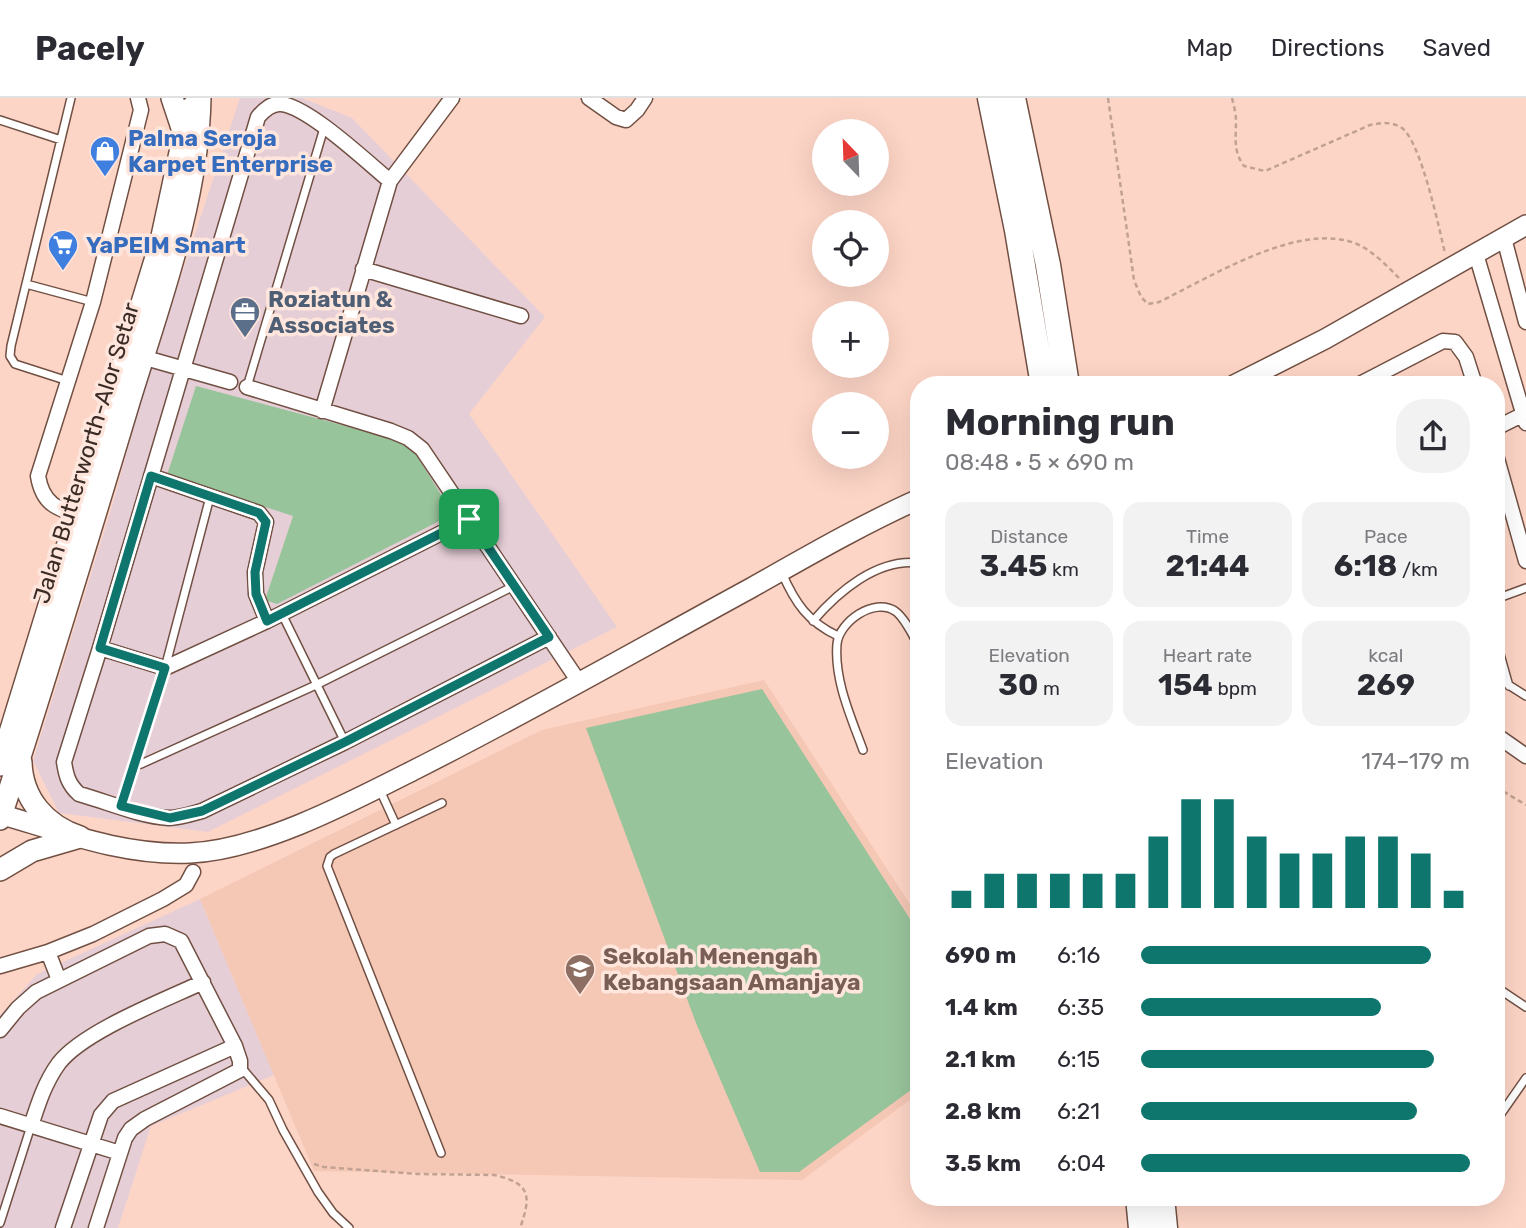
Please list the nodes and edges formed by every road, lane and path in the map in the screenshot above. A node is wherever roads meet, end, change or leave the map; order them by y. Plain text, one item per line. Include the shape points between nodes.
1 (71, 98) edge
2 (172, 98) edge
3 (198, 98) edge
4 (452, 98) edge
5 (589, 98) edge
6 (645, 98) edge
7 (990, 98) edge
8 (1013, 98) edge
9 (1108, 98) edge
10 (1232, 98) edge
11 (139, 104) edge
12 (0, 120) edge
13 (324, 128) junction
14 (184, 134) junction
15 (61, 140) junction
16 (390, 181) junction
17 (1526, 225) edge
18 (1504, 238) junction
19 (1476, 254) junction
20 (363, 270) junction
21 (1448, 270) junction
22 (26, 284) junction
23 (1412, 290) junction
24 (93, 302) junction
25 (521, 316) dead end
26 (1526, 322) edge
27 (135, 355) junction
28 (183, 369) junction
29 (1041, 376) edge
30 (1066, 376) edge
31 (1252, 376) edge
32 (1375, 376) edge
33 (1471, 376) edge
34 (69, 381) junction
35 (230, 382) dead end
36 (247, 387) joint
37 (322, 411) junction
38 (1525, 417) edge
39 (1505, 425) edge
40 (151, 476) junction
41 (1505, 487) edge
42 (210, 497) junction
43 (910, 504) edge
44 (86, 517) junction
45 (469, 519) junction
46 (1526, 561) edge
47 (910, 565) edge
48 (781, 571) junction
49 (514, 586) junction
50 (1526, 588) edge
51 (1505, 596) edge
52 (282, 613) junction
53 (267, 621) junction
54 (813, 621) junction
55 (910, 634) edge
56 (838, 636) junction
57 (549, 637) junction
58 (100, 648) junction
59 (165, 668) junction
60 (1505, 672) edge
61 (579, 682) junction
62 (1505, 683) edge
63 (317, 685) junction
64 (1509, 686) junction
65 (1526, 696) edge
66 (1505, 741) edge
67 (345, 742) junction
68 (863, 750) dead end
69 (21, 755) junction
70 (1526, 755) edge
71 (0, 765) edge
72 (136, 765) junction
73 (379, 788) junction
74 (1505, 792) edge
75 (442, 803) dead end
76 (1526, 805) edge
77 (121, 806) junction
78 (0, 816) edge
79 (396, 825) junction
80 (80, 837) junction
81 (0, 870) edge
82 (193, 872) dead end
83 (48, 952) junction
84 (0, 966) edge
85 (59, 980) junction
86 (203, 982) junction
87 (1505, 993) edge
88 (1526, 1007) edge
89 (0, 1030) edge
90 (235, 1046) junction
91 (240, 1068) junction
92 (1526, 1078) edge
93 (1505, 1108) edge
94 (0, 1116) edge
95 (31, 1126) junction
96 (90, 1143) junction
97 (120, 1153) junction
98 (441, 1153) dead end
99 (297, 1157) junction
100 (1139, 1206) edge
101 (1163, 1206) edge
102 (0, 1223) edge
103 (63, 1228) edge
104 (96, 1228) edge
105 (349, 1228) edge
106 (520, 1228) edge
107 (1141, 1228) edge
108 (1165, 1228) edge

1 - 15 lane
2 - 14 main road
3 - 14 main road, Jalan Butterworth-Alor Setar
3 - 27 main road, Jalan Butterworth-Alor Setar via 199,137 177,245
4 - 16 street
5 - 6 street via 626,120
7 - 29 highway
8 - 30 highway
9 - 23 path via 1134,280 1148,304 1261,252 1302,240 1357,244
10 - 21 path via 1238,158 1244,166 1265,171 1370,125 1386,122 1403,129 1429,186
11 - 24 street
12 - 15 lane
13 - 16 street
13 - 28 street via 280,103 266,107 258,117
13 - 36 lane
14 - 27 main road, Jalan Butterworth-Alor Setar
15 - 22 lane
16 - 20 street
17 - 18 main road
18 - 19 main road
18 - 26 street
19 - 21 main road
19 - 38 street
20 - 25 street
20 - 37 street
21 - 23 main road
22 - 24 lane
22 - 34 lane via 10,356 15,364
23 - 31 main road
24 - 34 street
27 - 28 street
27 - 44 main road, Jalan Butterworth-Alor Setar
28 - 35 street
28 - 40 street
32 - 33 street via 1443,341 1455,342 1466,357
34 - 44 street via 38,476 49,504
36 - 37 street
37 - 45 street via 408,438 422,449
38 - 39 street
40 - 42 street
40 - 58 street
41 - 46 street
42 - 53 street via 259,513 266,522 255,572 256,594
42 - 59 lane
43 - 48 main road
44 - 69 main road, Jalan Butterworth-Alor Setar
44 - 71 main road, Jalan Butterworth-Alor Setar
45 - 49 street
45 - 52 street
47 - 54 lane via 885,567 853,583
48 - 54 lane via 791,595
48 - 61 main road
49 - 57 street
49 - 63 lane
50 - 51 lane
52 - 53 street
52 - 63 lane
53 - 59 street
54 - 56 lane
55 - 56 lane via 895,611 881,607 851,619
56 - 68 lane via 838,673
57 - 61 street
57 - 67 street
58 - 59 street
58 - 77 street via 64,762 71,787 79,794
59 - 72 lane
60 - 64 lane
61 - 73 main road
62 - 64 lane
63 - 67 lane
63 - 72 lane
64 - 65 lane
66 - 70 street
67 - 77 street via 193,814 170,818
69 - 78 main road, Jalan Butterworth-Alor Setar
69 - 80 main road via 23,779 39,812
72 - 77 lane
73 - 79 lane
73 - 80 main road via 279,833 237,846 192,853 145,853
74 - 76 path
75 - 79 lane
78 - 80 main road
79 - 98 lane via 330,857 327,866
80 - 81 main road via 32,851
82 - 83 street via 186,885 163,899
83 - 84 street
83 - 85 street
85 - 86 street via 149,936 164,934 181,941
85 - 89 street via 36,992
86 - 90 street
86 - 95 street via 81,1042 60,1062 43,1091
87 - 88 lane
90 - 91 street
90 - 96 street via 113,1101 101,1115
91 - 97 street via 145,1119 131,1129
91 - 99 lane via 269,1100
92 - 93 lane
94 - 95 street
95 - 96 street
95 - 102 lane
96 - 97 street
96 - 103 street
97 - 104 street
99 - 105 lane via 333,1213
99 - 106 path via 324,1167 509,1178 527,1194
100 - 107 highway
101 - 108 highway

